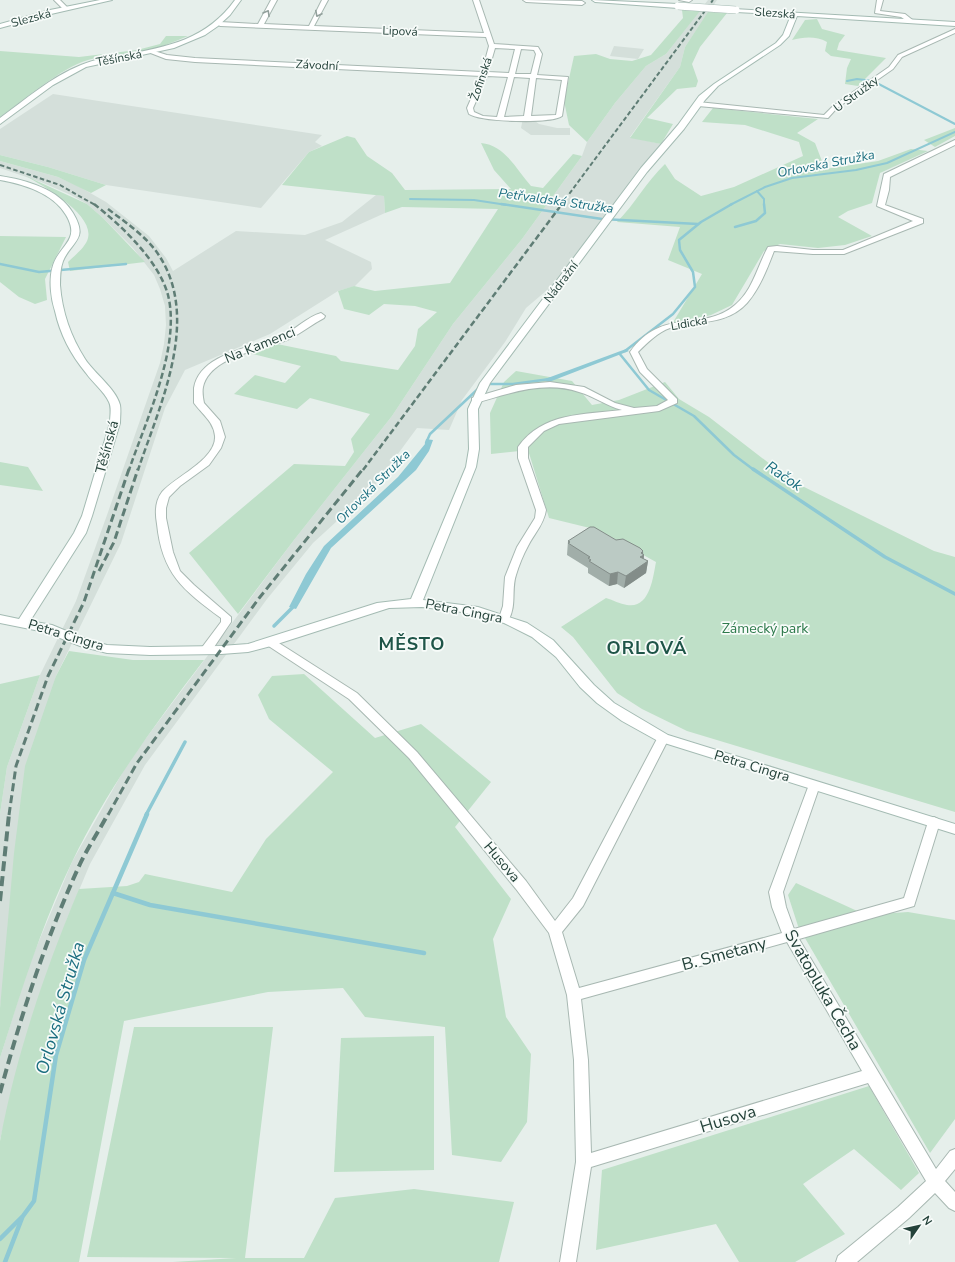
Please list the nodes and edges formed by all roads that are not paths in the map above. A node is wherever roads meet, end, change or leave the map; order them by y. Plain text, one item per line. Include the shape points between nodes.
1 (56, 0) edge
2 (109, 0) edge
3 (238, 0) edge
4 (274, 0) edge
5 (325, 0) edge
6 (476, 0) edge
7 (526, 0) edge
8 (595, 0) edge
9 (682, 0) edge
10 (689, 0) edge
11 (880, 0) edge
12 (582, 3) dead end
13 (66, 9) junction
14 (795, 14) junction
15 (912, 22) junction
16 (220, 24) junction
17 (955, 24) edge
18 (260, 25) junction
19 (0, 26) edge
20 (311, 27) junction
21 (955, 32) edge
22 (489, 35) junction
23 (492, 46) junction
24 (519, 47) junction
25 (151, 52) junction
26 (484, 73) junction
27 (511, 75) junction
28 (533, 76) junction
29 (698, 104) junction
30 (496, 118) junction
31 (527, 118) junction
32 (0, 122) edge
33 (955, 142) edge
34 (0, 178) edge
35 (321, 316) dead end
36 (475, 400) junction
37 (636, 411) junction
38 (416, 602) junction
39 (504, 618) junction
40 (0, 619) edge
41 (19, 622) junction
42 (0, 627) edge
43 (271, 642) junction
44 (206, 650) junction
45 (663, 738) junction
46 (814, 785) junction
47 (934, 822) junction
48 (955, 829) edge
49 (555, 931) junction
50 (790, 936) junction
51 (574, 995) junction
52 (872, 1075) junction
53 (955, 1156) edge
54 (584, 1162) junction
55 (935, 1182) junction
56 (955, 1203) edge
57 (568, 1262) edge
58 (844, 1262) edge

1 - 13 street
2 - 13 street, Slezská
3 - 16 street, Těšínská
18 -> 4 street
5 -> 20 street
6 - 22 street, Žofinská
7 - 12 street
8 - 14 street, Slezská, bridge
9 - 10 street
11 - 15 street via 877,12 903,15
13 - 19 street, Slezská
14 - 15 street, Slezská
14 - 29 street, Nádražní via 788,32 778,44 716,85
15 - 17 street, Slezská
16 - 18 street, Lipová
16 - 25 street, Těšínská via 200,36
18 - 20 street, Lipová
20 - 22 street, Lipová
21 - 29 street, U Stružky via 900,56 891,68 835,107 826,117
22 - 23 street, Žofinská
23 - 24 street
23 - 26 street, Žofinská
24 - 27 street
24 - 28 street via 536,48 539,54
25 - 26 street, Závodní via 166,57 195,60
25 - 32 street, Těšínská via 96,62 77,69
26 - 27 street, Závodní
26 - 30 street, Žofinská via 470,108 471,113 474,116
27 - 28 street, Závodní
27 - 30 street
28 - 31 street
28 - 31 street, Závodní via 566,78 558,116
29 - 36 street, Nádražní via 644,170 498,364
30 - 31 street
33 - 37 street, Lidická via 888,174 884,181 885,192 880,202 881,206 920,220 844,252 771,249 750,294 738,307 712,319 667,326 642,342 634,352 643,370 674,401
34 - 41 street, Těšínská via 32,185 60,203 76,226 77,234 55,272 59,310 75,350 114,403 116,412 115,423 80,533
35 - 44 street, Na Kamenci via 286,337 224,358 204,374 199,389 199,403 214,421 220,437 213,457 178,482 164,496 162,522 166,545 178,576 226,617 226,622
36 - 37 street via 530,385 564,386 581,389 612,405
36 - 38 street, Nádražní via 472,463
37 - 39 street, Lidická via 550,424 537,430 523,447 523,458 541,510 540,518 522,547 510,577 508,606
38 - 39 street, Petra Cingra via 464,608
38 - 43 street, Petra Cingra via 381,606
39 - 45 street, Petra Cingra via 540,636 560,654 594,694 634,723
40 - 41 street, Petra Cingra
41 - 42 street
41 - 44 street, Petra Cingra via 48,628 84,643 107,649 150,652
43 - 44 street, Petra Cingra via 248,648
43 - 49 street, Husova via 353,696 413,755 521,885
45 - 46 street, Petra Cingra
45 - 49 street via 578,902
46 - 47 street, Petra Cingra
46 - 50 street, Svatopluka Čecha via 776,892
47 - 48 street, Petra Cingra
47 - 50 street, B. Smetany via 909,902
49 - 51 street, Husova
50 - 51 street, B. Smetany
50 - 52 street, Svatopluka Čecha
51 - 54 street, Husova via 581,1060
52 - 54 street, Husova
52 - 55 street, Svatopluka Čecha
53 - 55 street
54 - 57 street, Husova
55 - 56 street, Svatopluka Čecha
55 - 58 street

